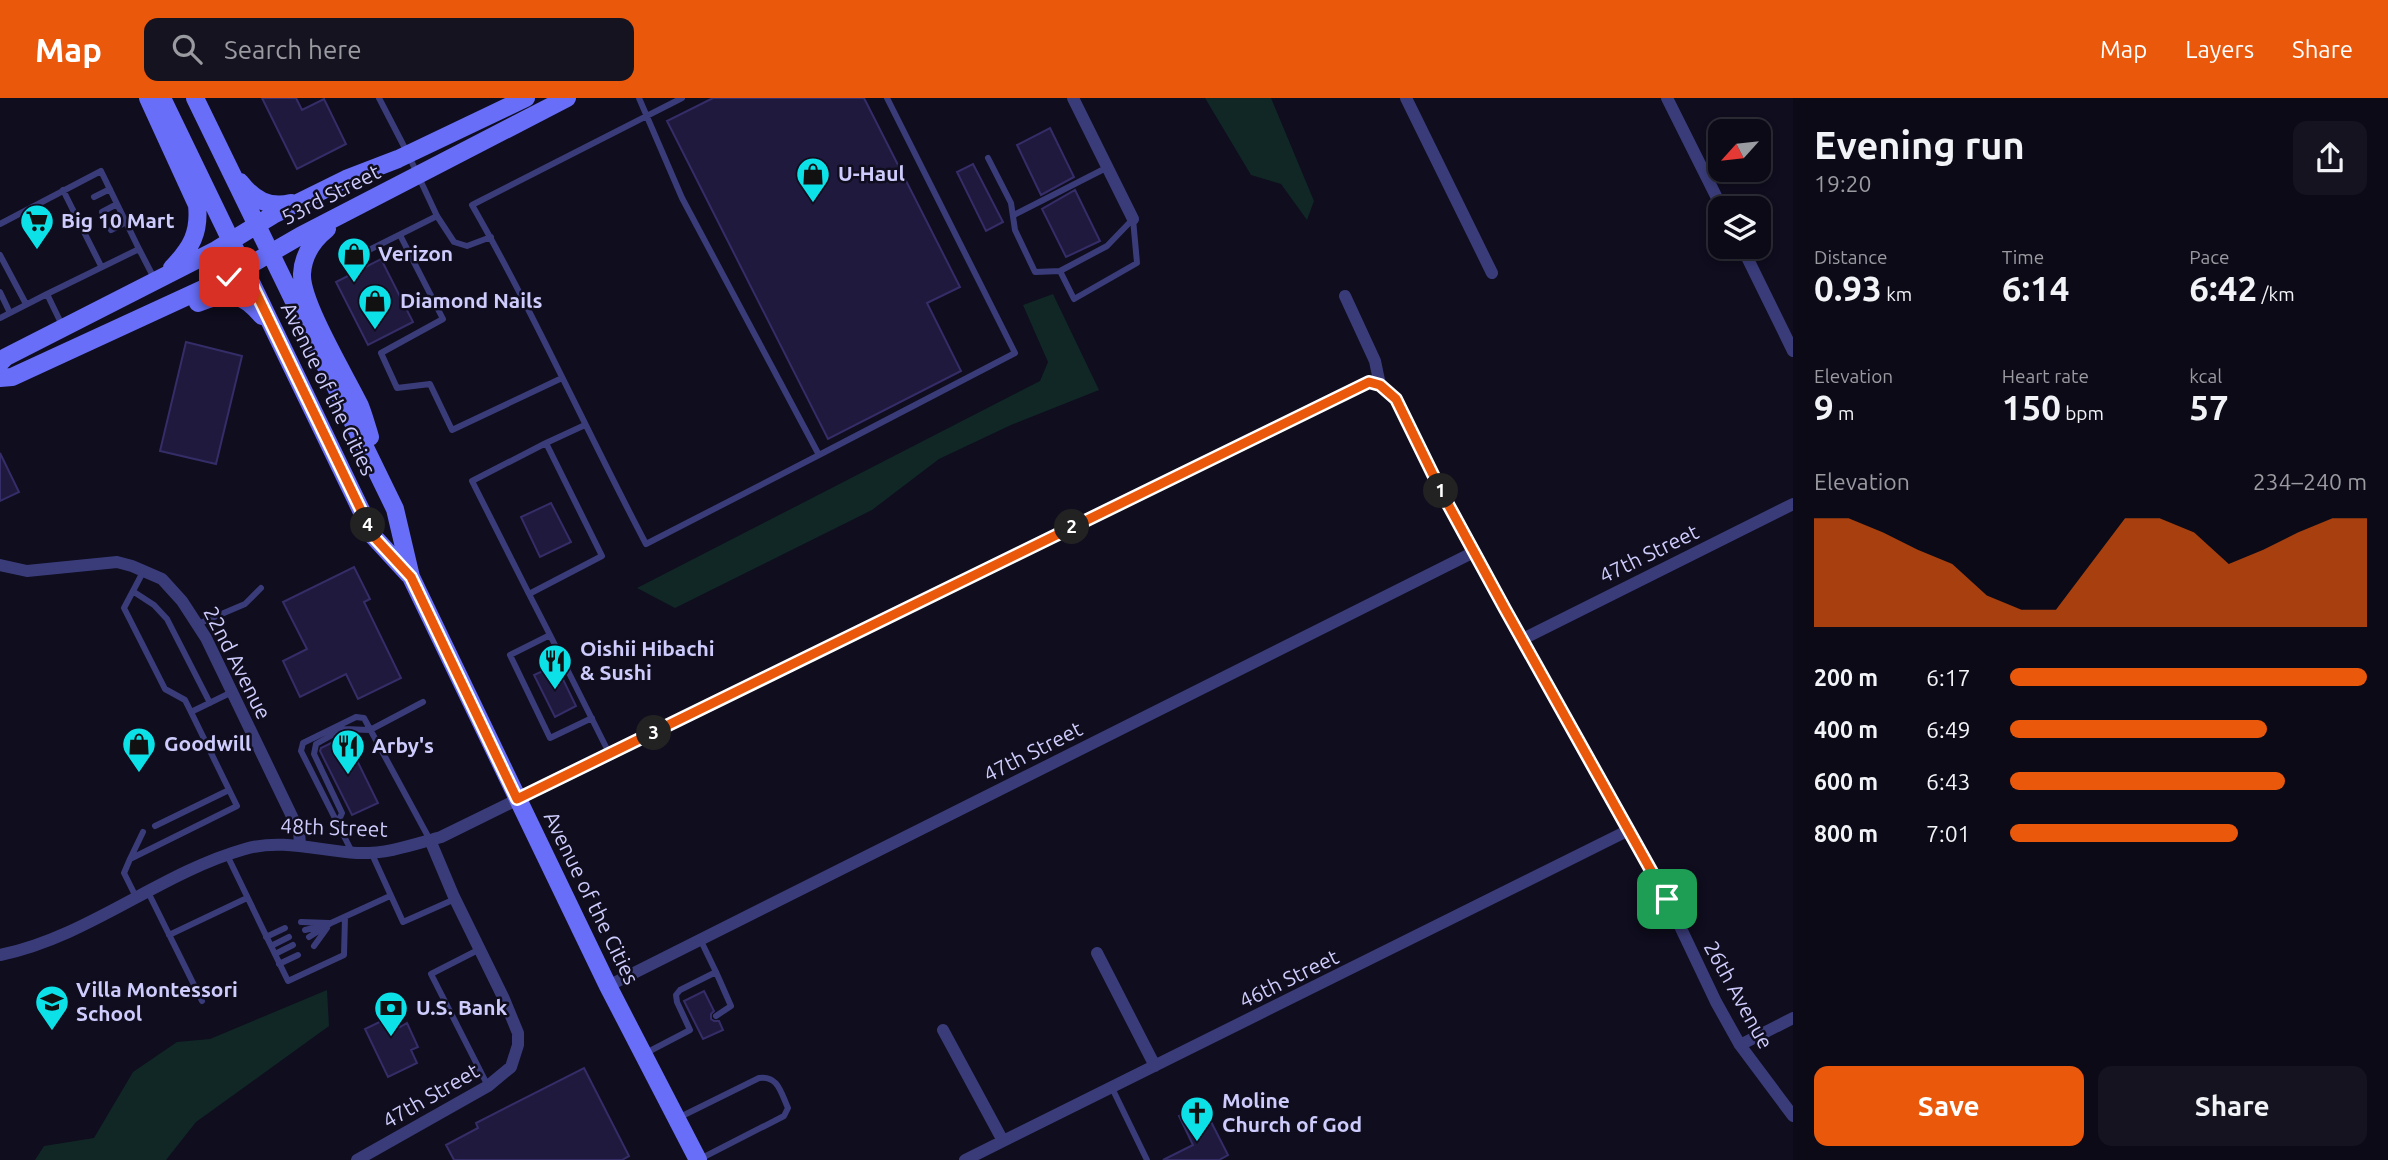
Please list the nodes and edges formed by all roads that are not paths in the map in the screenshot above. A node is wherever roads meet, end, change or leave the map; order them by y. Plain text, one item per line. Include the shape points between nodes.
1 (148, 98) edge
2 (162, 98) edge
3 (195, 98) edge
4 (379, 98) edge
5 (526, 98) edge
6 (567, 98) edge
7 (639, 98) edge
8 (682, 98) edge
9 (887, 98) edge
10 (1073, 98) edge
11 (1406, 98) edge
12 (1667, 98) edge
13 (646, 116) junction
14 (408, 154) junction
15 (988, 158) dead end
16 (228, 165) junction
17 (1108, 167) junction
18 (418, 177) junction
19 (110, 189) junction
20 (63, 190) junction
21 (317, 194) junction
22 (1716, 196) edge
23 (94, 197) dead end
24 (117, 204) junction
25 (351, 211) junction
26 (102, 212) dead end
27 (1014, 215) junction
28 (437, 216) junction
29 (1133, 219) junction
30 (87, 220) dead end
31 (126, 222) junction
32 (0, 224) edge
33 (80, 224) junction
34 (257, 225) junction
35 (111, 230) dead end
36 (400, 235) junction
37 (491, 237) junction
38 (231, 241) junction
39 (139, 249) junction
40 (271, 253) junction
41 (362, 254) dead end
42 (0, 255) edge
43 (1748, 259) edge
44 (101, 266) junction
45 (244, 268) junction
46 (1060, 271) junction
47 (1492, 273) dead end
48 (160, 277) junction
49 (0, 292) edge
50 (47, 294) junction
51 (1345, 296) dead end
52 (26, 304) junction
53 (10, 313) junction
54 (0, 318) edge
55 (63, 327) junction
56 (277, 336) junction
57 (1793, 351) edge
58 (57, 355) junction
59 (0, 363) edge
60 (0, 378) edge
61 (562, 378) junction
62 (1380, 385) junction
63 (585, 425) junction
64 (545, 443) junction
65 (819, 455) junction
66 (1793, 505) edge
67 (395, 509) junction
68 (1474, 552) junction
69 (0, 565) edge
70 (144, 570) junction
71 (411, 577) junction
72 (261, 588) dead end
73 (134, 592) junction
74 (529, 594) junction
75 (198, 624) junction
76 (550, 635) junction
77 (1523, 639) junction
78 (232, 692) junction
79 (424, 702) dead end
80 (210, 703) junction
81 (191, 712) junction
82 (592, 718) junction
83 (370, 730) junction
84 (610, 755) junction
85 (229, 790) junction
86 (517, 799) junction
87 (338, 822) junction
88 (155, 826) dead end
89 (1629, 830) junction
90 (143, 832) dead end
91 (430, 840) junction
92 (300, 845) junction
93 (352, 852) junction
94 (371, 852) junction
95 (226, 855) junction
96 (130, 859) junction
97 (142, 895) junction
98 (390, 896) junction
99 (247, 898) junction
100 (455, 899) junction
101 (345, 917) junction
102 (301, 922) dead end
103 (331, 923) junction
104 (285, 928) dead end
105 (307, 934) dead end
106 (169, 935) junction
107 (266, 937) junction
108 (289, 937) dead end
109 (701, 941) junction
110 (293, 945) dead end
111 (271, 946) junction
112 (314, 946) dead end
113 (480, 949) junction
114 (1097, 953) dead end
115 (275, 954) junction
116 (0, 955) edge
117 (298, 955) dead end
118 (279, 964) junction
119 (716, 972) junction
120 (608, 986) junction
121 (202, 1001) dead end
122 (716, 1016) dead end
123 (1793, 1017) edge
124 (943, 1030) dead end
125 (1740, 1045) junction
126 (643, 1054) junction
127 (1155, 1066) junction
128 (488, 1086) junction
129 (1112, 1088) junction
130 (1793, 1116) edge
131 (677, 1119) junction
132 (1003, 1141) junction
133 (357, 1160) edge
134 (698, 1160) edge
135 (965, 1160) edge
136 (1147, 1160) edge

1 - 48 main road via 194,195 197,212 192,243
2 - 38 main road, Avenue of the Cities
3 - 16 main road, Avenue of the Cities
4 - 14 lane
5 - 14 main road, 53rd Street
6 - 18 main road, 53rd Street
7 - 13 lane
8 - 13 lane
9 - 65 lane via 1015,353
10 - 17 street
11 - 47 street
12 - 22 street
13 - 37 lane via 472,205
13 - 65 lane via 682,198
14 - 18 lane
14 - 21 main road, 53rd Street
15 - 27 lane
16 - 21 main road via 249,194 271,205
16 - 34 main road, Avenue of the Cities
17 - 27 lane
17 - 29 street
18 - 25 main road, 53rd Street
18 - 28 lane
19 - 20 lane via 101,171
19 - 23 lane
19 - 24 lane
20 - 32 lane
20 - 33 lane
21 - 34 main road, 53rd Street
24 - 26 lane
24 - 31 lane
25 - 40 main road, 53rd Street
25 - 67 main road via 307,250 303,282 360,406
27 - 46 lane via 1015,229 1035,272
28 - 36 lane
28 - 37 lane via 454,242 467,246
29 - 46 lane via 1107,246
29 - 46 lane via 1137,263 1074,299
30 - 33 lane
31 - 35 lane
31 - 39 lane
33 - 44 lane via 92,240
34 - 38 main road, 53rd Street
34 - 40 main road, Avenue of the Cities
36 - 41 lane
36 - 61 lane via 443,319 381,353 397,388 430,384 452,430
37 - 61 lane
38 - 45 main road, Avenue of the Cities
38 - 48 main road, 53rd Street
39 - 44 lane
39 - 48 lane
40 - 45 main road, 53rd Street
40 - 67 main road, Avenue of the Cities
42 - 52 lane
43 - 57 street
44 - 50 lane
45 - 56 main road, Avenue of the Cities
45 - 58 main road, 53rd Street
48 - 55 main road, 53rd Street
49 - 53 lane
50 - 52 lane
50 - 55 lane
51 - 62 street, 26th Avenue via 1376,361
52 - 53 lane
53 - 54 lane
55 - 59 main road, 53rd Street
56 - 58 main road via 253,306 238,295 222,294 152,325
56 - 71 main road, Avenue of the Cities via 374,537
58 - 60 main road, 53rd Street via 12,377
61 - 63 lane
62 - 68 street, 26th Avenue via 1396,399
62 - 84 street, 48th Street via 1357,386
63 - 64 lane
63 - 65 lane via 646,544
64 - 74 lane via 601,556
64 - 74 lane via 472,481
66 - 77 street, 47th Street
67 - 71 main road, Avenue of the Cities
68 - 77 street, 26th Avenue
68 - 109 street, 47th Street
69 - 70 street, 22nd Avenue via 27,571 117,562
70 - 73 lane
70 - 75 street, 22nd Avenue via 162,579
71 - 86 main road, Avenue of the Cities
72 - 75 lane via 245,604
73 - 80 lane via 167,619
73 - 81 lane via 124,608 165,689 185,700
74 - 76 lane
75 - 78 street, 22nd Avenue
76 - 82 lane
76 - 82 lane via 510,655 550,738
77 - 89 street, 26th Avenue
78 - 80 lane
78 - 92 street, 22nd Avenue via 299,831
79 - 83 lane
80 - 81 lane
81 - 85 lane
82 - 84 lane
83 - 87 lane via 343,729 316,744 314,754 342,813
83 - 87 lane via 364,718 356,717 303,743 301,751
83 - 91 lane
84 - 86 street, 48th Street
85 - 88 lane
85 - 96 lane via 237,806
86 - 91 street, 48th Street
86 - 120 main road, Avenue of the Cities
87 - 93 lane
89 - 125 street, 26th Avenue
89 - 127 street, 46th Street
90 - 96 lane
91 - 94 street, 48th Street via 394,851
91 - 100 street
92 - 93 street, 48th Street
92 - 95 street, 48th Street via 264,845
93 - 94 street, 48th Street
94 - 98 lane
95 - 97 street, 48th Street
95 - 99 lane
96 - 97 lane via 124,873
97 - 106 lane
97 - 116 street, 48th Street via 45,942
98 - 100 lane via 403,922
98 - 101 lane
99 - 106 lane
99 - 107 lane
100 - 113 street
101 - 103 lane
101 - 118 lane via 344,955 288,981
102 - 103 lane
103 - 105 lane
103 - 112 lane
104 - 107 lane
106 - 121 lane
107 - 111 lane
108 - 111 lane
109 - 119 lane
109 - 120 street, 47th Street
110 - 115 lane
111 - 115 lane
113 - 128 street, 47th Street via 518,1033 511,1067
113 - 128 lane via 431,974
114 - 127 street
115 - 118 lane
117 - 118 lane
119 - 122 lane via 731,1002 729,1009
119 - 126 lane via 676,995 693,1028
120 - 126 main road, Avenue of the Cities
123 - 125 street
124 - 132 street
125 - 130 street, 26th Avenue
126 - 131 main road, Avenue of the Cities
127 - 129 street, 46th Street
128 - 133 street, 47th Street
129 - 132 street, 46th Street
129 - 136 lane
131 - 134 main road, Avenue of the Cities
131 - 134 lane via 758,1078 774,1080 788,1108 784,1116
132 - 135 street, 46th Street

